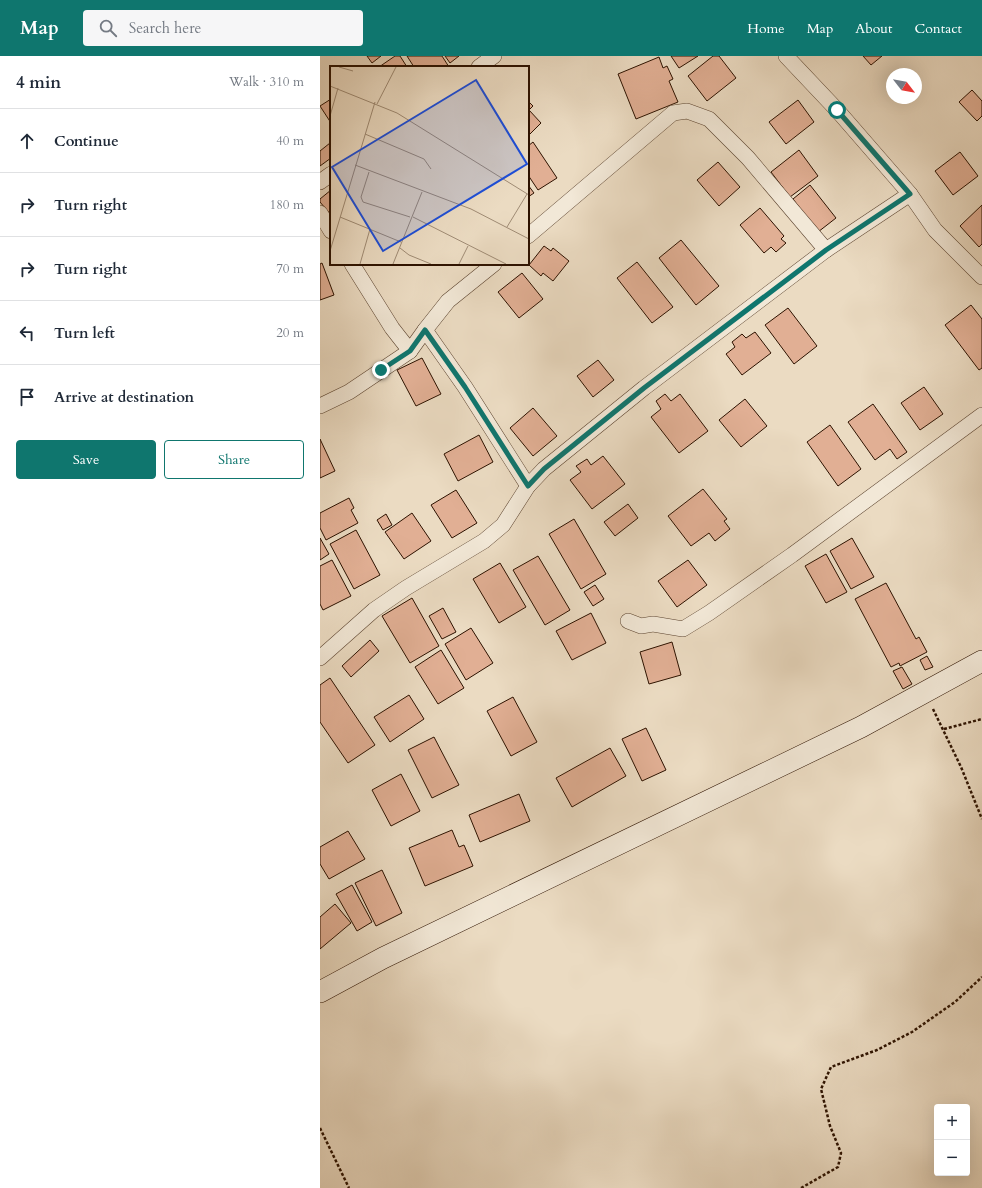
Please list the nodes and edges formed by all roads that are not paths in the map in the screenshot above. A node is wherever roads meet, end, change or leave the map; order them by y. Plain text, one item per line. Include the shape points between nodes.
1 (786, 56) edge
2 (330, 175) edge
3 (320, 182) edge
4 (910, 194) junction
5 (320, 213) edge
6 (330, 229) edge
7 (529, 235) edge
8 (826, 250) junction
9 (353, 265) edge
10 (493, 265) edge
11 (982, 277) edge
12 (425, 330) junction
13 (410, 351) junction
14 (320, 406) edge
15 (982, 415) edge
16 (528, 486) junction
17 (628, 621) dead end
18 (320, 658) edge
19 (982, 661) edge
20 (320, 992) edge

1 - 4 street
2 - 3 street
4 - 8 street
4 - 11 street via 935,230
5 - 6 street
7 - 8 street via 674,113 687,111 709,119 748,158
8 - 16 street via 644,388 544,469
9 - 13 street via 392,328
10 - 12 street via 448,301
12 - 13 street
12 - 16 street
13 - 14 street via 349,392
15 - 17 street via 792,555 683,629 653,624 640,626
16 - 18 street via 503,525 484,541 374,610
19 - 20 street via 861,727 383,958

